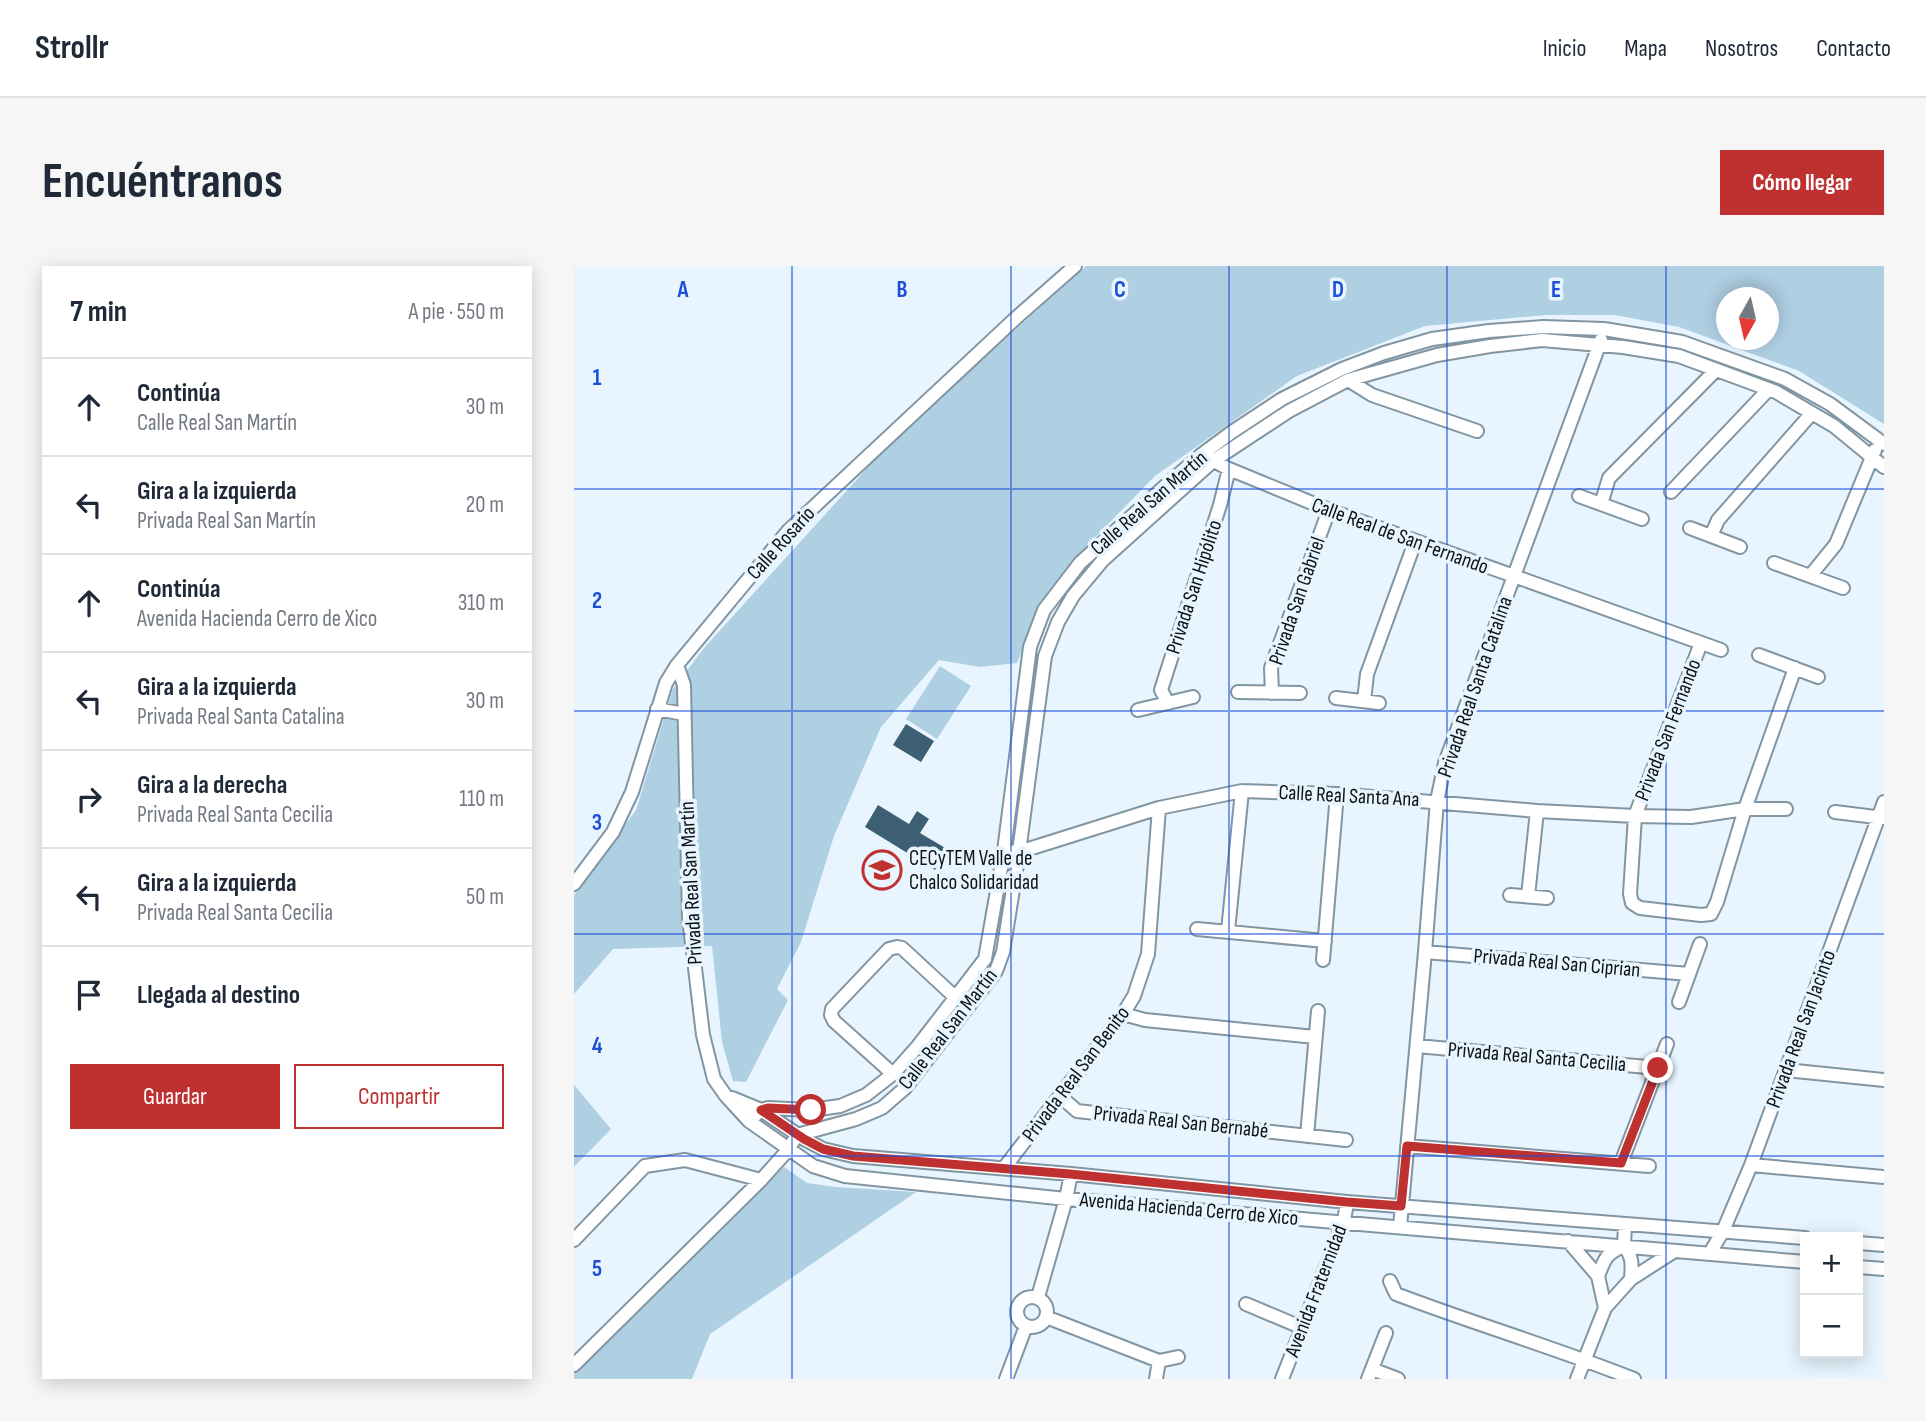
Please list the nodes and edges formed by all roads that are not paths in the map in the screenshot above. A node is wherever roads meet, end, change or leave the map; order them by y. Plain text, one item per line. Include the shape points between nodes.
1 (1075, 266) edge
2 (1604, 330) junction
3 (1599, 345) junction
4 (1716, 370) junction
5 (1348, 380) junction
6 (1769, 389) junction
7 (1812, 413) junction
8 (1477, 431) dead end
9 (1882, 442) edge
10 (1871, 456) junction
11 (1207, 458) junction
12 (1884, 467) edge
13 (1229, 469) junction
14 (1671, 492) dead end
15 (1579, 496) dead end
16 (1601, 504) junction
17 (1329, 510) junction
18 (1642, 519) dead end
19 (1690, 528) dead end
20 (1711, 536) junction
21 (1415, 542) junction
22 (1740, 547) dead end
23 (1774, 563) dead end
24 (1810, 576) junction
25 (1513, 577) junction
26 (1843, 588) dead end
27 (1701, 643) junction
28 (1721, 650) dead end
29 (1759, 655) dead end
30 (677, 665) junction
31 (1795, 668) junction
32 (1818, 677) dead end
33 (1238, 692) dead end
34 (1272, 692) junction
35 (1300, 693) dead end
36 (1193, 698) dead end
37 (1336, 698) dead end
38 (1364, 701) junction
39 (1168, 703) junction
40 (1379, 703) dead end
41 (657, 709) junction
42 (1138, 710) dead end
43 (684, 714) junction
44 (1242, 791) junction
45 (1337, 794) junction
46 (1437, 801) junction
47 (1884, 802) edge
48 (1159, 808) junction
49 (1745, 809) junction
50 (1786, 810) dead end
51 (1537, 811) junction
52 (1835, 812) dead end
53 (1636, 816) junction
54 (1881, 817) edge
55 (1004, 851) junction
56 (1019, 852) junction
57 (574, 884) edge
58 (1510, 894) dead end
59 (1528, 896) junction
60 (1547, 898) dead end
61 (1197, 929) dead end
62 (1228, 932) junction
63 (1325, 941) junction
64 (1700, 944) dead end
65 (1425, 952) junction
66 (1323, 960) dead end
67 (1689, 974) junction
68 (956, 998) junction
69 (1679, 1002) dead end
70 (1318, 1011) dead end
71 (1123, 1014) junction
72 (1315, 1037) junction
73 (1667, 1044) dead end
74 (1417, 1046) junction
75 (1658, 1068) junction
76 (1786, 1070) junction
77 (893, 1074) junction
78 (1884, 1080) edge
79 (726, 1096) junction
80 (1061, 1097) junction
81 (761, 1110) junction
82 (750, 1121) junction
83 (797, 1135) junction
84 (1307, 1136) junction
85 (1346, 1140) dead end
86 (1407, 1146) junction
87 (788, 1150) junction
88 (1621, 1163) junction
89 (1751, 1165) junction
90 (1649, 1166) dead end
91 (1004, 1168) junction
92 (1070, 1174) junction
93 (1884, 1177) edge
94 (761, 1180) junction
95 (1066, 1199) junction
96 (1347, 1202) junction
97 (1401, 1206) junction
98 (1344, 1222) junction
99 (1625, 1225) junction
100 (1400, 1227) junction
101 (1723, 1231) junction
102 (1800, 1238) edge
103 (574, 1240) edge
104 (1568, 1241) junction
105 (1863, 1243) edge
106 (1884, 1245) edge
107 (1624, 1246) junction
108 (1673, 1251) junction
109 (1710, 1253) junction
110 (1800, 1262) edge
111 (1863, 1267) edge
112 (1884, 1269) edge
113 (1598, 1276) junction
114 (1631, 1279) junction
115 (1390, 1281) dead end
116 (1038, 1297) junction
117 (1246, 1304) dead end
118 (1605, 1308) junction
119 (1046, 1317) junction
120 (1026, 1326) junction
121 (1303, 1328) junction
122 (1386, 1333) dead end
123 (1178, 1357) dead end
124 (1585, 1359) junction
125 (1159, 1361) junction
126 (574, 1365) edge
127 (1370, 1374) edge
128 (1006, 1379) edge
129 (1156, 1379) edge
130 (1282, 1379) edge
131 (1398, 1379) edge
132 (1577, 1379) edge
133 (1634, 1379) edge

1 - 30 street, Calle Rosario via 788,531
2 - 3 street, Privada Real Santa Catalina
2 - 9 street, Calle Real San Martín via 1682,342 1785,379 1830,404
2 - 11 street, Calle Real San Martín via 1543,327 1489,331 1432,339 1384,353 1282,400 1232,432
3 - 4 street, Calle Real San Martín via 1679,356
3 - 5 street, Calle Real San Martín via 1542,340 1490,346 1437,355
3 - 25 street, Privada Real Santa Catalina
4 - 6 street, Calle Real San Martín
4 - 16 street via 1609,478
5 - 8 street via 1372,395
5 - 11 street, Calle Real San Martín
6 - 7 street, Calle Real San Martín
6 - 14 street
7 - 10 street, Calle Real San Martín
7 - 20 street via 1718,520
9 - 10 street
10 - 12 street, Calle Real San Martín
10 - 24 street via 1836,544
11 - 13 street, Calle Real de San Fernando
11 - 55 street, Calle Real San Martín via 1080,563 1044,610 1030,648
11 - 56 street, Calle Real San Martín via 1103,560 1058,622 1045,656
13 - 17 street, Calle Real de San Fernando
13 - 39 street, Privada San Hipólito via 1161,690
15 - 16 street
16 - 18 street
17 - 21 street, Calle Real de San Fernando
17 - 34 street, Privada San Gabriel via 1271,668
19 - 20 street
20 - 22 street
21 - 25 street, Calle Real de San Fernando
21 - 38 street via 1367,674
23 - 24 street
24 - 26 street
25 - 27 street, Calle Real de San Fernando
25 - 46 street, Privada Real Santa Catalina via 1445,763
27 - 28 street, Calle Real de San Fernando
27 - 53 street, Privada San Fernando
29 - 31 street
30 - 41 street, Calle Rosario
30 - 43 street, Privada Real San Martín via 684,685
31 - 32 street
31 - 49 street
33 - 34 street
34 - 35 street
36 - 39 street
37 - 38 street
38 - 40 street
39 - 42 street
41 - 43 street
41 - 57 street, Calle Rosario via 632,792 612,832
43 - 79 street, Privada Real San Martín via 691,931 703,1035 714,1079
44 - 45 street, Calle Real Santa Ana
44 - 48 street, Calle Real Santa Ana
44 - 62 street
45 - 46 street, Calle Real Santa Ana
45 - 63 street
46 - 51 street, Calle Real Santa Ana
46 - 65 street, Privada Real Santa Catalina
47 - 54 street, Privada Real San Jacinto
48 - 56 street, Calle Real Santa Ana
48 - 71 street, Privada Real San Benito via 1148,954
49 - 50 street, Calle Real Santa Ana
49 - 53 street, Calle Real Santa Ana via 1690,817
49 - 53 street, Privada San Fernando via 1711,915 1640,908 1632,903
51 - 53 street, Calle Real Santa Ana
51 - 59 street
52 - 54 street
54 - 76 street, Privada Real San Jacinto
55 - 56 street, Calle Real Santa Ana
55 - 68 street, Calle Real San Martín via 985,959
56 - 83 street, Calle Real San Martín via 996,971 905,1088 882,1108
58 - 59 street
59 - 60 street
61 - 62 street
62 - 63 street
63 - 66 street
64 - 67 street
65 - 67 street, Privada Real San Ciprian
65 - 74 street, Privada Real Santa Catalina
67 - 69 street
68 - 77 street, Calle Real San Martín
68 - 77 street via 897,947 889,949 832,1009 834,1021
70 - 72 street
71 - 72 street
71 - 80 street, Privada Real San Benito
72 - 84 street
73 - 75 street, Privada Real Santa Cecilia
74 - 75 street, Privada Real Santa Cecilia
74 - 86 street, Privada Real Santa Catalina
75 - 88 street, Privada Real Santa Cecilia
76 - 78 street
76 - 89 street, Privada Real San Jacinto
77 - 81 street, Calle Real San Martín via 866,1095 840,1106
79 - 81 street
79 - 82 street, Privada Real San Martín
80 - 84 street, Privada Real San Bernabé via 1077,1111
80 - 91 street, Privada Real San Benito
81 - 82 street
81 - 83 street
82 - 87 street, Privada Real San Martín
83 - 87 street
83 - 91 street, Avenida Hacienda Cerro de Xico via 823,1149 853,1156
84 - 85 street, Privada Real San Bernabé
86 - 88 street
86 - 97 street, Privada Real Santa Catalina
87 - 94 street
87 - 95 street, Avenida Hacienda Cerro de Xico via 813,1166 845,1177
88 - 90 street
89 - 93 street
89 - 101 street, Privada Real San Jacinto
91 - 92 street, Avenida Hacienda Cerro de Xico
92 - 95 street
92 - 96 street, Avenida Hacienda Cerro de Xico
94 - 103 street via 685,1160 645,1166
94 - 126 street
95 - 98 street, Avenida Hacienda Cerro de Xico
95 - 116 street
96 - 97 street, Avenida Hacienda Cerro de Xico
96 - 98 street, Avenida Fraternidad
97 - 99 street, Avenida Hacienda Cerro de Xico
97 - 100 street, Privada Real Santa Catalina
98 - 100 street, Avenida Hacienda Cerro de Xico
98 - 121 street, Avenida Fraternidad
99 - 101 street, Avenida Hacienda Cerro de Xico
99 - 107 street
100 - 104 street, Avenida Hacienda Cerro de Xico
101 - 102 street, Avenida Hacienda Cerro de Xico
101 - 109 street, Privada Real San Jacinto
104 - 107 street, Avenida Hacienda Cerro de Xico
104 - 113 street
105 - 106 street
107 - 108 street, Avenida Hacienda Cerro de Xico
107 - 113 street via 1611,1251
107 - 114 street via 1631,1255
108 - 109 street, Avenida Hacienda Cerro de Xico
108 - 114 street
109 - 110 street, Avenida Hacienda Cerro de Xico
111 - 112 street
113 - 118 street
114 - 118 street
115 - 124 street via 1396,1294
116 - 119 street via 1046,1305
116 - 120 street via 1026,1297 1017,1306 1018,1318
117 - 121 street
118 - 124 street
119 - 120 street via 1038,1326
119 - 125 street
120 - 128 street
121 - 130 street, Avenida Fraternidad
122 - 127 street
123 - 125 street
124 - 132 street
124 - 133 street
125 - 129 street
127 - 131 street

